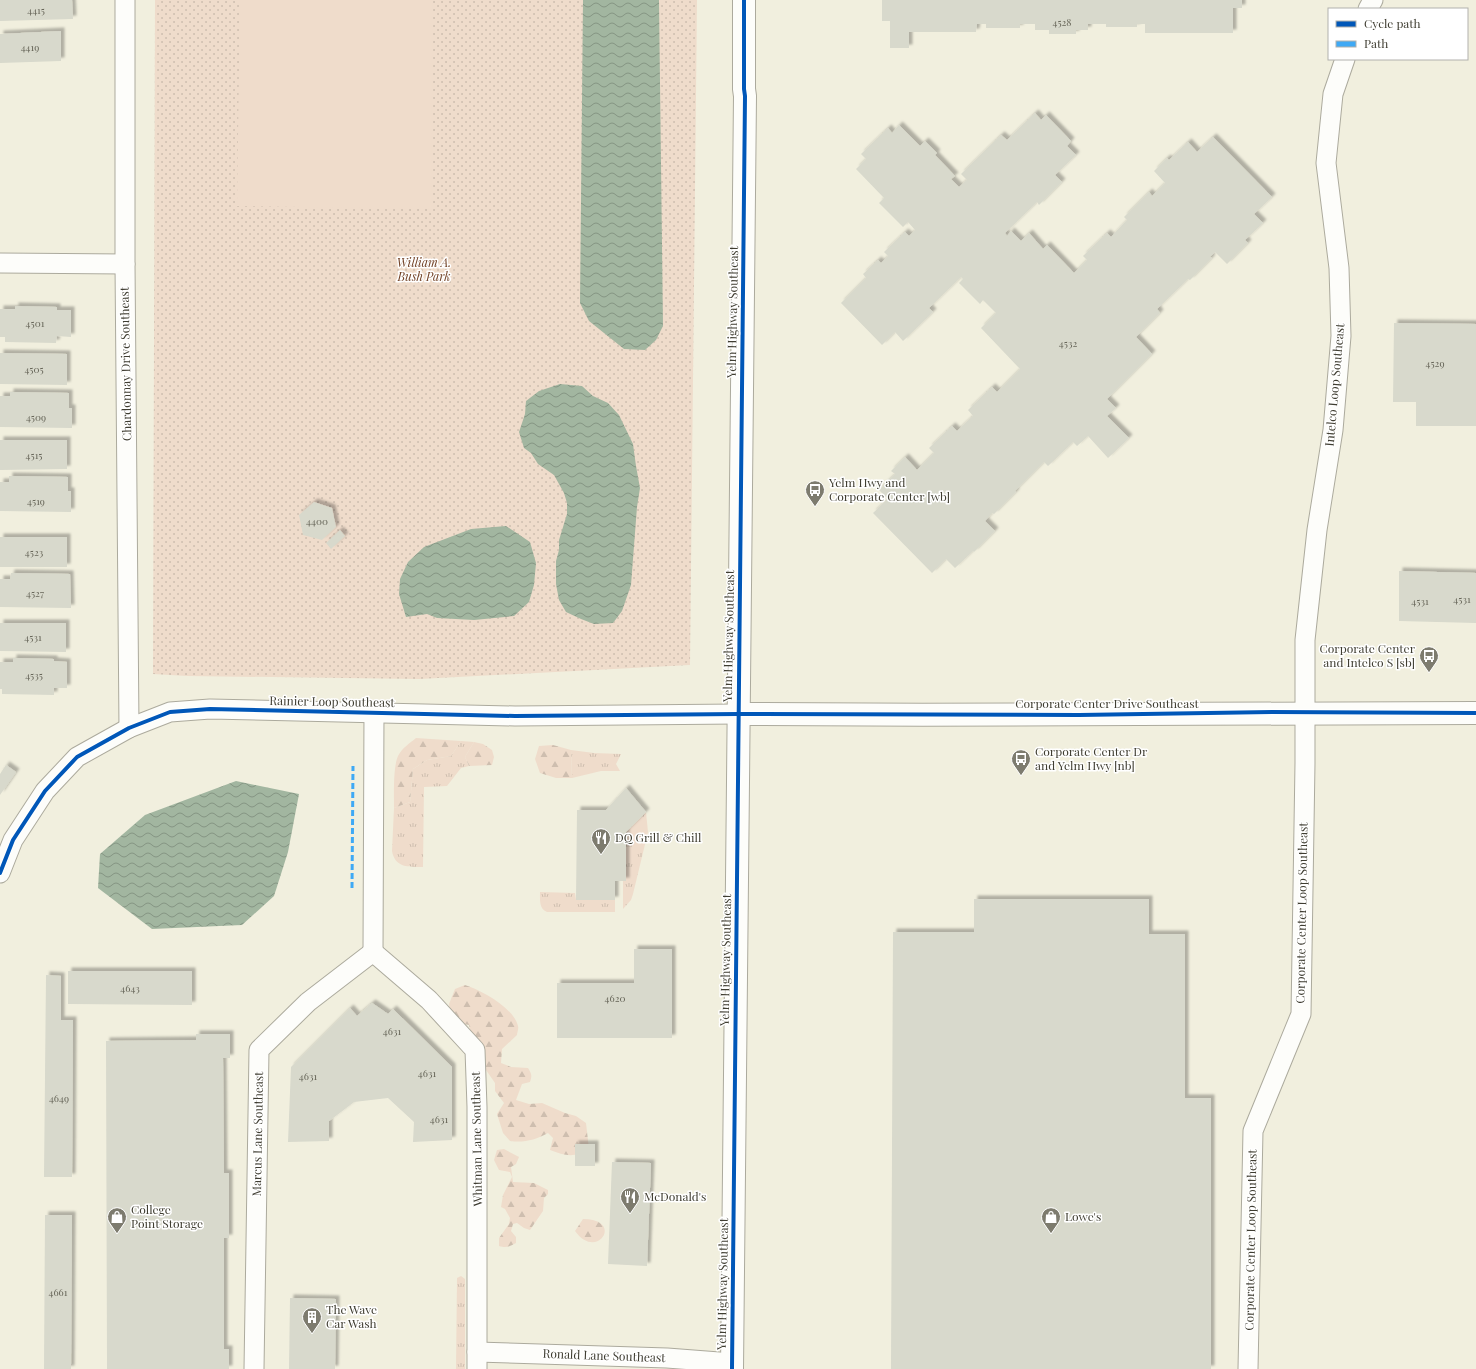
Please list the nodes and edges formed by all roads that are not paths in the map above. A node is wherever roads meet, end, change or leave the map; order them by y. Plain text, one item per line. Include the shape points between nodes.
1 (125, 0) edge
2 (744, 0) edge
3 (1345, 60) edge
4 (0, 263) edge
5 (125, 264) junction
6 (374, 712) junction
7 (1306, 712) junction
8 (1476, 713) edge
9 (738, 714) junction
10 (129, 728) junction
11 (0, 873) edge
12 (373, 952) junction
13 (477, 1360) edge
14 (732, 1366) edge
15 (254, 1369) edge
16 (1248, 1369) edge

1 - 5 street, Chardonnay Drive Southeast
2 - 9 main road, Yelm Highway Southeast
3 - 7 street, Intelco Loop Southeast via 1333,94 1326,163 1339,268 1341,336 1333,430 1317,530 1305,640
4 - 5 street
5 - 10 street, Chardonnay Drive Southeast
6 - 9 street, Rainier Loop Southeast via 515,716
6 - 10 street, Rainier Loop Southeast via 210,709 178,711
6 - 12 street
7 - 8 main road, Corporate Center Drive Southeast
7 - 9 main road, Corporate Center Drive Southeast via 1079,715
7 - 16 street, Corporate Center Loop Southeast via 1301,1014 1253,1131
9 - 14 main road, Yelm Highway Southeast
10 - 11 street, Rainier Loop Southeast via 77,757 45,791 13,840
12 - 13 street, Whitman Lane Southeast via 428,1000 475,1050
12 - 15 street, Marcus Lane Southeast via 308,1002 259,1050
13 - 14 street, Ronald Lane Southeast via 667,1358

